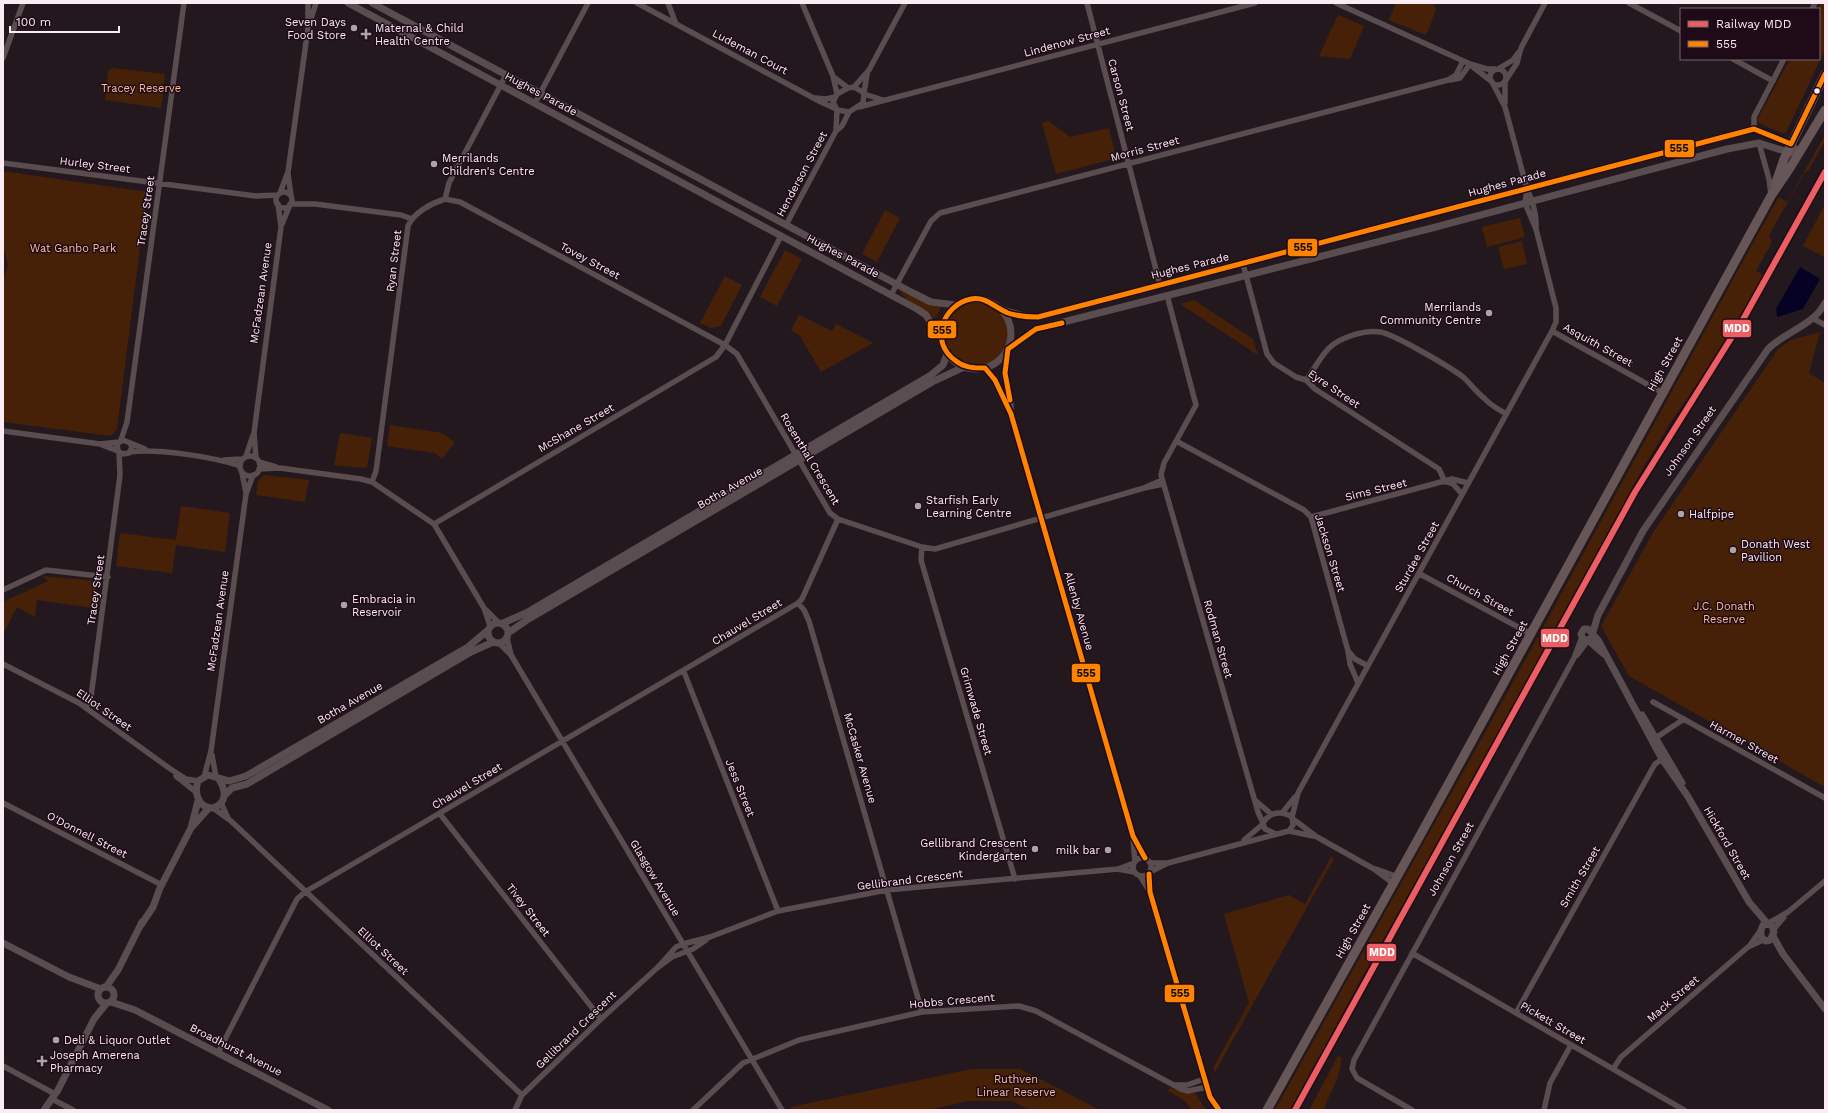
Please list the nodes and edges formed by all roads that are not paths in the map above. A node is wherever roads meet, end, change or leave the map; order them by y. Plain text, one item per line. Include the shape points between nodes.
1 (23, 3) edge
2 (184, 3) edge
3 (308, 3) edge
4 (316, 3) edge
5 (348, 3) edge
6 (372, 3) edge
7 (588, 3) edge
8 (637, 3) edge
9 (668, 3) edge
10 (802, 3) edge
11 (905, 3) edge
12 (1087, 3) edge
13 (1255, 3) edge
14 (1336, 3) edge
15 (1546, 3) edge
16 (1629, 3) edge
17 (676, 24) junction
18 (308, 28) junction
19 (1680, 30) edge
20 (1097, 44) junction
21 (1521, 48) junction
22 (3, 58) edge
23 (1735, 60) edge
24 (1784, 60) edge
25 (1463, 61) junction
26 (1470, 64) junction
27 (1497, 69) junction
28 (869, 70) junction
29 (1825, 74) edge
30 (506, 75) junction
31 (833, 76) junction
32 (1448, 80) junction
33 (1505, 81) junction
34 (1773, 81) junction
35 (1492, 82) junction
36 (501, 85) junction
37 (854, 87) junction
38 (848, 88) junction
39 (540, 93) junction
40 (864, 93) junction
41 (836, 95) junction
42 (815, 98) junction
43 (884, 100) junction
44 (535, 103) junction
45 (859, 107) junction
46 (1505, 107) junction
47 (836, 109) junction
48 (1825, 110) edge
49 (849, 112) junction
50 (1754, 129) junction
51 (836, 131) junction
52 (1723, 137) junction
53 (1759, 143) junction
54 (1791, 144) junction
55 (1727, 149) junction
56 (1787, 153) junction
57 (1799, 153) junction
58 (3, 163) edge
59 (1128, 164) junction
60 (288, 172) junction
61 (159, 183) junction
62 (1527, 189) junction
63 (279, 194) junction
64 (730, 195) junction
65 (256, 196) junction
66 (291, 196) junction
67 (1771, 196) junction
68 (445, 200) junction
69 (1533, 201) junction
70 (278, 203) junction
71 (1525, 203) junction
72 (315, 204) junction
73 (290, 205) junction
74 (724, 205) junction
75 (1429, 215) junction
76 (412, 219) junction
77 (786, 225) junction
78 (281, 227) junction
79 (1432, 228) junction
80 (1536, 229) junction
81 (781, 236) junction
82 (1243, 264) junction
83 (1246, 276) junction
84 (896, 284) junction
85 (1160, 285) junction
86 (891, 295) junction
87 (1167, 295) junction
88 (1825, 303) edge
89 (956, 305) junction
90 (1002, 310) junction
91 (1814, 318) junction
92 (1825, 325) edge
93 (1552, 331) junction
94 (941, 339) junction
95 (725, 345) junction
96 (1008, 350) junction
97 (948, 354) junction
98 (964, 367) junction
99 (985, 368) junction
100 (1306, 380) junction
101 (1006, 382) junction
102 (996, 384) junction
103 (1663, 393) junction
104 (880, 409) junction
105 (1011, 414) junction
106 (1506, 414) junction
107 (127, 422) junction
108 (3, 432) edge
109 (254, 433) junction
110 (120, 441) junction
111 (1176, 441) junction
112 (130, 442) junction
113 (100, 444) junction
114 (151, 451) junction
115 (118, 452) junction
116 (129, 453) junction
117 (797, 457) junction
118 (244, 458) junction
119 (220, 460) junction
120 (257, 460) junction
121 (240, 466) junction
122 (280, 468) junction
123 (259, 469) junction
124 (242, 473) junction
125 (120, 475) junction
126 (253, 475) junction
127 (372, 482) junction
128 (1163, 482) junction
129 (1446, 482) junction
130 (1468, 483) junction
131 (246, 494) junction
132 (1462, 494) junction
133 (1310, 517) junction
134 (1041, 518) junction
135 (838, 519) junction
136 (434, 524) junction
137 (922, 547) junction
138 (605, 570) junction
139 (1420, 574) junction
140 (108, 577) junction
141 (3, 590) edge
142 (798, 603) junction
143 (484, 608) junction
144 (1598, 615) junction
145 (500, 623) junction
146 (488, 628) junction
147 (1531, 634) junction
148 (508, 635) junction
149 (1589, 637) junction
150 (496, 642) junction
151 (1348, 651) junction
152 (511, 655) junction
153 (3, 664) edge
154 (1368, 666) junction
155 (684, 672) junction
156 (418, 680) junction
157 (1358, 683) junction
158 (1653, 702) dead end
159 (86, 707) junction
160 (1684, 719) junction
161 (1654, 739) junction
162 (562, 741) junction
163 (211, 751) junction
164 (290, 755) junction
165 (1665, 758) junction
166 (169, 768) junction
167 (217, 777) junction
168 (201, 779) junction
169 (196, 792) junction
170 (1298, 793) junction
171 (225, 795) junction
172 (1825, 798) edge
173 (1254, 800) junction
174 (198, 801) junction
175 (3, 803) edge
176 (221, 803) junction
177 (211, 808) junction
178 (1282, 813) junction
179 (440, 814) junction
180 (1271, 814) junction
181 (1293, 818) junction
182 (231, 821) junction
183 (1263, 824) junction
184 (191, 828) junction
185 (1289, 831) junction
186 (1276, 834) junction
187 (1133, 836) junction
188 (1317, 837) junction
189 (1240, 842) junction
190 (1145, 858) junction
191 (1134, 862) junction
192 (1151, 863) junction
193 (1168, 863) junction
194 (1118, 869) junction
195 (1374, 869) junction
196 (1134, 872) junction
197 (1150, 873) junction
198 (1140, 876) junction
199 (1015, 879) junction
200 (1396, 880) junction
201 (1825, 881) edge
202 (161, 886) junction
203 (887, 890) junction
204 (305, 892) junction
205 (1150, 892) junction
206 (1749, 902) junction
207 (778, 911) junction
208 (1761, 930) junction
209 (1769, 932) junction
210 (710, 937) junction
211 (3, 943) edge
212 (683, 944) junction
213 (1748, 947) junction
214 (687, 951) junction
215 (1412, 953) junction
216 (657, 968) junction
217 (106, 995) junction
218 (1825, 1009) edge
219 (922, 1012) junction
220 (1516, 1013) junction
221 (600, 1019) junction
222 (1572, 1045) junction
223 (218, 1053) junction
224 (751, 1059) junction
225 (3, 1066) edge
226 (1613, 1069) junction
227 (1204, 1079) junction
228 (1172, 1084) junction
229 (1206, 1087) junction
230 (522, 1095) junction
231 (53, 1097) junction
232 (1409, 1109) edge
233 (44, 1110) edge
234 (49, 1110) edge
235 (73, 1110) edge
236 (328, 1110) edge
237 (515, 1110) edge
238 (693, 1110) edge
239 (782, 1110) edge
240 (1219, 1110) edge
241 (1267, 1110) edge
242 (1544, 1110) edge
243 (1684, 1110) edge

1 - 22 street
2 - 61 street, Tracey Street
3 - 18 street
4 - 18 street
5 - 36 street, Hughes Parade
6 - 30 street, Hughes Parade
7 - 39 street
8 - 17 street, Ludeman Court
9 - 17 street
10 - 31 street
11 - 28 street
12 - 20 street, Carson Street
13 - 20 street, Lindenow Street
14 - 25 street
15 - 21 street
16 - 19 street
17 - 42 street, Ludeman Court
18 - 60 street
20 - 43 street, Lindenow Street
20 - 59 street, Carson Street
21 - 27 street via 1513,60
21 - 33 street via 1517,63
23 - 34 street
24 - 34 street
25 - 26 street
25 - 32 street via 1456,75
26 - 27 street
26 - 32 street, Morris Street via 1460,78
26 - 35 street
27 - 33 street via 1505,72
27 - 35 street via 1491,74
28 - 37 street
28 - 40 street
29 - 54 main road, High Street
30 - 36 street
30 - 39 street, Hughes Parade
31 - 38 street
31 - 41 street
32 - 59 street, Morris Street
33 - 35 street via 1499,85
33 - 46 street, Asquith Street
34 - 50 street via 1754,117
35 - 46 street, Asquith Street
36 - 44 street, Hughes Parade
36 - 68 street via 448,183
37 - 38 street
37 - 40 street
38 - 41 street
39 - 44 street
39 - 64 street, Hughes Parade
40 - 43 street
40 - 45 street via 864,100
41 - 42 street via 826,99
41 - 47 street
42 - 47 street, Ludeman Court
43 - 45 street, Lindenow Street
44 - 74 street, Hughes Parade
45 - 49 street
46 - 62 street, Asquith Street
47 - 49 street
47 - 51 street, Henderson Street
48 - 57 main road, High Street
49 - 51 street, Henderson Street
50 - 52 street, Hughes Parade
50 - 54 street
51 - 77 street, Henderson Street
52 - 55 street
52 - 62 street, Hughes Parade
53 - 55 street, Hughes Parade
53 - 56 street
53 - 67 street
54 - 56 main road, High Street
54 - 57 street
55 - 69 street, Hughes Parade
56 - 57 street
56 - 67 main road, High Street
57 - 67 main road, High Street
58 - 61 street, Hurley Street
59 - 84 street, Morris Street via 936,215
59 - 85 street, Carson Street
60 - 63 street
60 - 66 street
61 - 65 street, Hurley Street
61 - 107 street, Tracey Street
62 - 69 street, Asquith Street
62 - 71 street, Asquith Street
62 - 75 street, Hughes Parade
63 - 65 street, Hurley Street
63 - 66 street via 284,192
63 - 70 street
64 - 74 street
64 - 77 street, Hughes Parade
65 - 70 street, Hurley Street
66 - 72 street
66 - 73 street
67 - 103 main road, High Street
68 - 76 street, Ryan Street via 437,202
68 - 95 street, Tovey Street via 460,202
69 - 71 street, Hughes Parade
69 - 80 street, Asquith Street
70 - 73 street via 284,207
70 - 78 street, McFadzean Avenue
71 - 79 street, Hughes Parade
71 - 80 street, Asquith Street
72 - 73 street
72 - 76 street via 401,215
73 - 78 street, McFadzean Avenue
74 - 81 street, Hughes Parade
75 - 79 street
75 - 82 street, Hughes Parade
76 - 127 street, Ryan Street via 408,226 376,471
77 - 84 street, Hughes Parade
78 - 109 street, McFadzean Avenue
79 - 83 street, Hughes Parade
80 - 93 street, Asquith Street via 1556,308 1556,322
81 - 86 street, Hughes Parade
81 - 95 street
82 - 83 street, Eyre Street
82 - 85 street, Hughes Parade
83 - 87 street, Hughes Parade
83 - 100 street, Eyre Street via 1269,358 1296,377
84 - 86 street, Morris Street
84 - 89 street, Hughes Parade via 931,302
85 - 87 street
85 - 90 street, Hughes Parade via 1038,317
86 - 94 street, Hughes Parade via 926,315
87 - 96 street, Hughes Parade via 1036,329
87 - 111 street via 1196,405
88 - 91 street, Johnson Street
89 - 90 street via 980,299 989,301
89 - 94 street via 944,320
90 - 96 street via 1011,329
91 - 92 street
91 - 144 street, Johnson Street via 1786,334 1768,349 1643,531
93 - 103 street, Asquith Street
93 - 106 street, Sturdee Street
94 - 97 street
95 - 117 street, Rosenthal Crescent via 736,354
95 - 136 street, McShane Street via 716,357
96 - 99 street
96 - 101 street, Allenby Avenue
97 - 98 street
97 - 104 street, Botha Avenue via 943,364 931,375
98 - 99 street
98 - 104 street, Botha Avenue
99 - 102 street, Allenby Avenue
100 - 106 street via 1333,344 1368,332 1381,332 1395,337 1454,371 1484,399
100 - 129 street, Eyre Street via 1315,390 1439,469
101 - 102 street
101 - 105 street, Allenby Avenue
102 - 105 street, Allenby Avenue
103 - 147 main road, High Street
104 - 117 street, Botha Avenue
105 - 134 street, Allenby Avenue
106 - 130 street, Sturdee Street
107 - 110 street, Tracey Street
107 - 112 street, Tracey Street
108 - 113 street
109 - 118 street, McFadzean Avenue
109 - 120 street, McFadzean Avenue
110 - 112 street
110 - 113 street
110 - 115 street via 117,446
111 - 128 street via 1162,467
111 - 133 street, Jackson Street via 1304,510
112 - 114 street
112 - 116 street via 132,447
113 - 115 street
114 - 116 street
114 - 119 street
115 - 116 street
115 - 125 street, Tracey Street
116 - 125 street, Tracey Street
117 - 135 street, Rosenthal Crescent via 830,513
117 - 138 street, Botha Avenue
118 - 119 street
118 - 120 street
118 - 121 street
119 - 121 street
120 - 122 street
120 - 123 street
121 - 124 street
122 - 123 street
122 - 127 street
123 - 126 street
124 - 126 street via 247,476
124 - 131 street, McFadzean Avenue
125 - 140 street, Tracey Street
126 - 131 street, McFadzean Avenue
127 - 136 street
128 - 134 street, Rosenthal Crescent
128 - 173 street, Rodman Street
129 - 130 street, Sims Street via 1457,479
129 - 132 street via 1453,484
129 - 133 street, Sims Street
130 - 132 street, Sturdee Street
131 - 163 street, McFadzean Avenue
132 - 139 street, Sturdee Street
133 - 151 street, Jackson Street
134 - 137 street, Rosenthal Crescent via 935,549
134 - 187 street, Allenby Avenue
135 - 137 street, Rosenthal Crescent
135 - 142 street
136 - 143 street
137 - 199 street, Grimwade Street via 921,560
138 - 145 street, Botha Avenue via 526,613
138 - 148 street, Botha Avenue
139 - 147 street, Church Street
139 - 154 street, Sturdee Street
140 - 141 street via 46,570
140 - 159 street, Tracey Street via 91,697
142 - 155 street, Chauvel Street
142 - 203 street, McCasker Avenue via 809,621
143 - 145 street
143 - 146 street
144 - 149 street, Johnson Street
144 - 149 street, Johnson Street via 1581,632
145 - 146 street
145 - 148 street via 507,627
146 - 150 street via 488,637
146 - 156 street, Botha Avenue via 468,647
147 - 200 main road, High Street
148 - 150 street
148 - 152 street, Glasgow Avenue
149 - 161 street, Hickford Street via 1598,640
149 - 215 street, Johnson Street via 1574,658
150 - 152 street, Glasgow Avenue
150 - 156 street, Botha Avenue
151 - 154 street via 1355,659
151 - 157 street, Jackson Street
152 - 162 street, Glasgow Avenue
153 - 159 street, Elliot Street
154 - 157 street, Sturdee Street
155 - 162 street, Chauvel Street
155 - 207 street, Jess Street
156 - 164 street, Botha Avenue
157 - 170 street, Sturdee Street
158 - 160 street, Harmer Street
159 - 166 street, Elliot Street
160 - 161 street
160 - 172 street, Harmer Street
161 - 165 street, Hickford Street
162 - 179 street, Chauvel Street
162 - 212 street, Glasgow Avenue
163 - 167 street, McFadzean Avenue
163 - 168 street, McFadzean Avenue
164 - 167 street, Botha Avenue via 238,780 229,781
164 - 171 street, Botha Avenue via 247,784 232,788
165 - 206 street, Hickford Street
165 - 220 street, Smith Street via 1651,771
166 - 168 street, Elliot Street via 186,778
166 - 169 street, Elliot Street
167 - 168 street via 212,775
167 - 171 street
168 - 169 street
169 - 174 street
170 - 178 street, Sturdee Street
170 - 181 street, Sturdee Street
171 - 176 street
173 - 180 street
173 - 183 street, Rodman Street
174 - 177 street
174 - 184 street
175 - 202 street, O'Donnell Street
176 - 177 street
176 - 182 street, Elliot Street
177 - 182 street, Elliot Street
177 - 184 street
178 - 180 street
178 - 181 street
179 - 204 street, Chauvel Street
179 - 221 street, Tivey Street
180 - 183 street
181 - 185 street
181 - 188 street
182 - 204 street, Elliot Street
183 - 186 street via 1269,832
183 - 189 street via 1251,836
184 - 202 street
185 - 186 street
185 - 188 street
186 - 189 street
187 - 190 street, Allenby Avenue
187 - 191 street, Allenby Avenue
188 - 195 street
189 - 193 street
190 - 191 street
190 - 192 street
191 - 194 street, Gellibrand Crescent
191 - 196 street
192 - 193 street
192 - 197 street
193 - 197 street
194 - 196 street, Gellibrand Crescent
194 - 199 street, Gellibrand Crescent
195 - 200 street
195 - 200 street
196 - 198 street
197 - 198 street
197 - 205 street
198 - 205 street
199 - 203 street, Gellibrand Crescent
200 - 241 main road, High Street
201 - 209 street, Mack Street
202 - 217 street via 153,907 141,925
203 - 207 street, Gellibrand Crescent
203 - 219 street, McCasker Avenue
204 - 223 street, Chauvel Street via 297,899
204 - 230 street, Elliot Street
205 - 227 street
206 - 208 street, Hickford Street
206 - 209 street, Hickford Street
207 - 210 street, Gellibrand Crescent
208 - 209 street, Hickford Street
208 - 209 street
208 - 213 street, Mack Street
209 - 213 street, Mack Street
209 - 218 street, Hickford Street
210 - 212 street, Gellibrand Crescent
210 - 214 street, Gellibrand Crescent
211 - 217 street, Broadhurst Avenue
212 - 214 street, Glasgow Avenue
212 - 216 street, Gellibrand Crescent via 676,947
213 - 226 street, Mack Street via 1621,1057
214 - 216 street, Gellibrand Crescent via 672,957
214 - 224 street, Glasgow Avenue
215 - 220 street, Pickett Street
215 - 232 street, Johnson Street via 1357,1053 1353,1065 1353,1073 1360,1081
216 - 221 street, Gellibrand Crescent
217 - 223 street, Broadhurst Avenue
217 - 231 street
219 - 224 street, Hobbs Crescent via 799,1040
219 - 228 street, Hobbs Crescent via 1019,1006 1036,1011
220 - 222 street, Pickett Street
221 - 230 street, Gellibrand Crescent
222 - 226 street, Pickett Street
222 - 242 street via 1550,1083
223 - 236 street, Broadhurst Avenue
224 - 238 street, Hobbs Crescent via 737,1067
224 - 239 street, Glasgow Avenue
225 - 231 street
226 - 243 street, Pickett Street
227 - 228 street via 1187,1085
227 - 229 street
228 - 229 street, Hobbs Crescent via 1188,1091
229 - 240 street
230 - 237 street, Gellibrand Crescent
231 - 233 street
231 - 234 street
231 - 235 street

